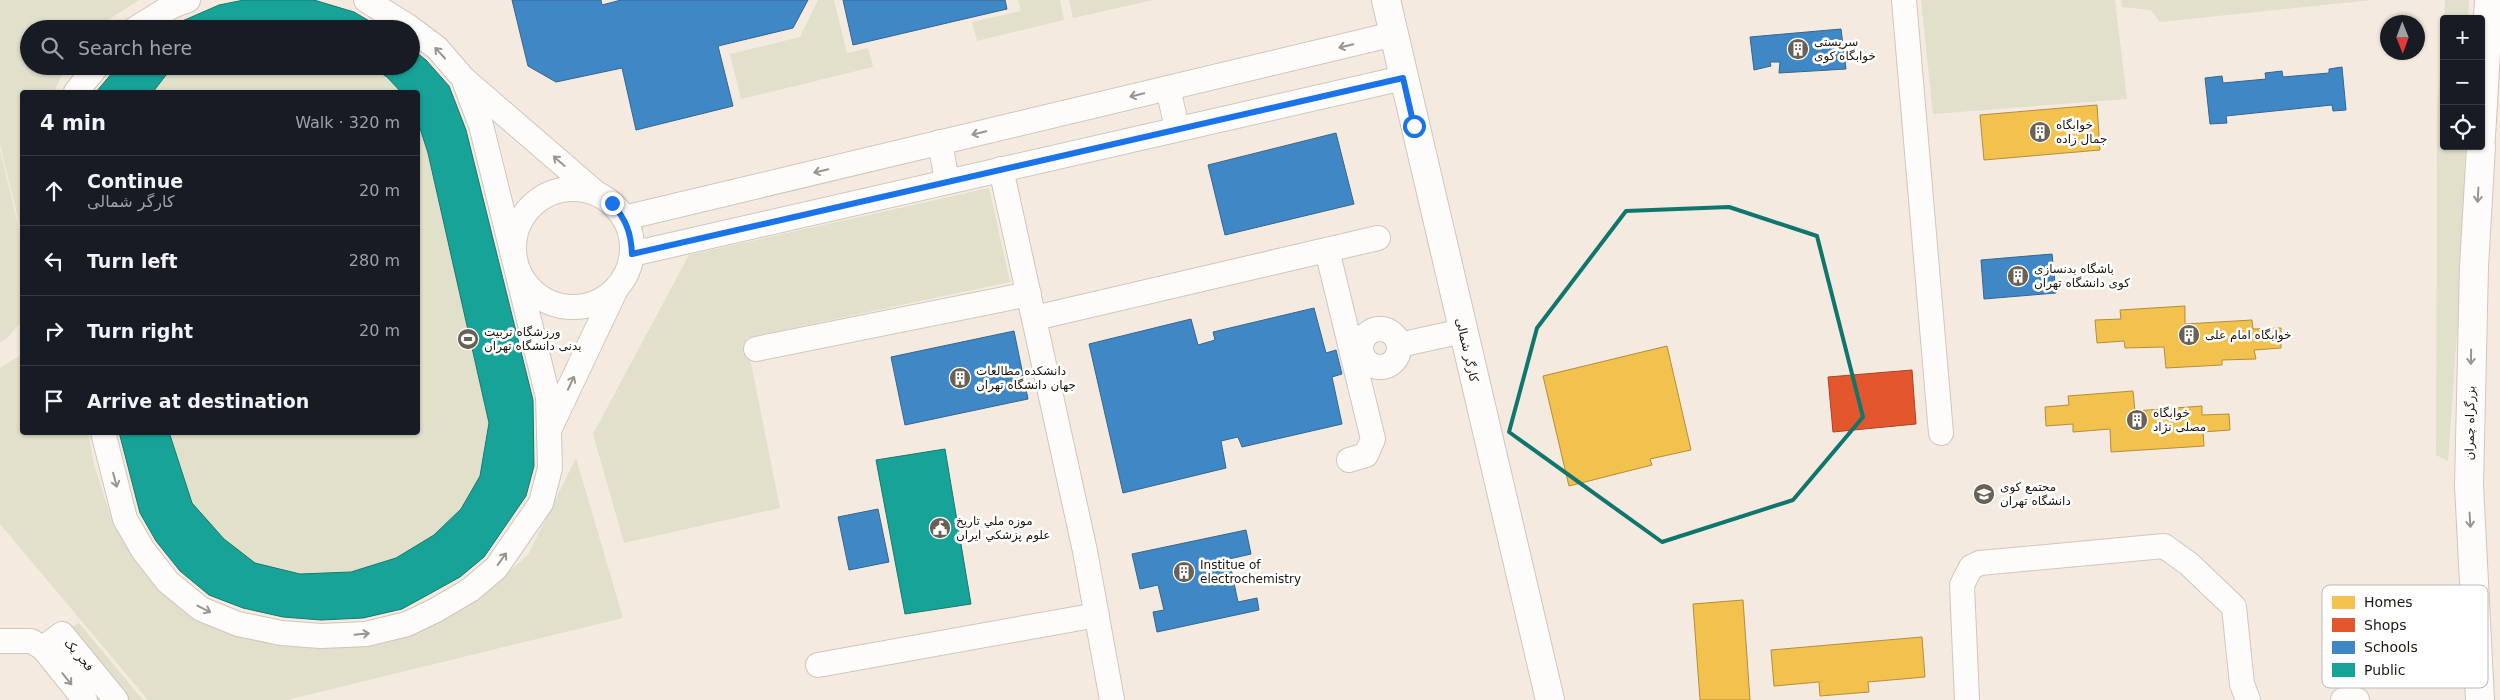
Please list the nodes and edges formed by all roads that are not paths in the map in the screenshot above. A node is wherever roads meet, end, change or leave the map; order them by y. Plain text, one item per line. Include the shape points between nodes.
1 (188, 0) edge
2 (366, 0) edge
3 (1386, 0) edge
4 (1904, 0) edge
5 (2489, 0) edge
6 (149, 20) edge
7 (396, 20) edge
8 (1394, 34) junction
9 (420, 36) edge
10 (90, 75) edge
11 (463, 78) junction
12 (1403, 78) junction
13 (1168, 88) junction
14 (78, 90) edge
15 (2483, 105) edge
16 (1178, 128) junction
17 (940, 142) junction
18 (2481, 150) edge
19 (1001, 168) junction
20 (947, 181) junction
21 (596, 193) junction
22 (624, 218) junction
23 (1378, 238) dead end
24 (1327, 250) junction
25 (632, 254) junction
26 (516, 265) junction
27 (616, 288) junction
28 (1029, 294) junction
29 (1035, 318) junction
30 (1463, 331) junction
31 (756, 349) dead end
32 (1357, 355) junction
33 (550, 428) junction
34 (1941, 433) dead end
35 (104, 435) edge
36 (1349, 460) dead end
37 (2474, 585) edge
38 (1097, 615) junction
39 (0, 641) edge
40 (43, 648) junction
41 (818, 666) dead end
42 (85, 700) edge
43 (116, 700) edge
44 (1112, 700) edge
45 (1550, 700) edge
46 (1968, 700) edge
47 (2248, 700) edge
48 (2342, 700) edge
49 (2357, 700) edge

1 - 6 street
7 -> 2 street
3 - 8 main road, کارگر شمالی
4 - 34 street
5 - 15 main road
8 - 12 main road, کارگر شمالی
8 -> 13 street
11 -> 9 street via 437,48
10 - 14 street
21 -> 11 street
11 - 26 street via 481,125
12 - 16 street
12 - 30 main road, کارگر شمالی
13 - 16 street
13 -> 17 street
16 - 19 street
17 - 20 street
17 -> 22 street
18 -> 37 main road, بزرگراه چمران via 2468,485
19 - 20 street
19 - 28 street
20 - 25 street
21 - 22 street via 612,203
21 - 26 street via 578,189 559,190 542,197 528,209 518,225 514,245
22 - 25 street via 631,235
23 - 24 street
24 - 29 street
24 - 32 street
25 - 27 street via 627,271
26 - 27 street via 526,283 541,297 560,305 580,306 600,300
26 - 33 street via 548,397
33 -> 27 street
28 - 29 street
28 - 31 street
29 - 38 street
30 - 32 street via 1399,345 1388,330 1376,329 1361,341
30 - 45 main road, کارگر شمالی
32 - 36 street via 1373,439 1366,454
35 -> 33 street via 125,519 143,550 168,582 201,608 238,624 281,633 321,636 366,634 407,624 470,590 496,568 541,503 550,468
38 - 41 street
38 - 44 street
39 - 40 street via 30,641
40 -> 42 street, فجر یک
40 - 43 street, فجر یک via 62,634
46 - 47 street via 1962,585 1970,567 1980,562 2164,546 2189,564 2234,607 2242,684
48 - 49 street

